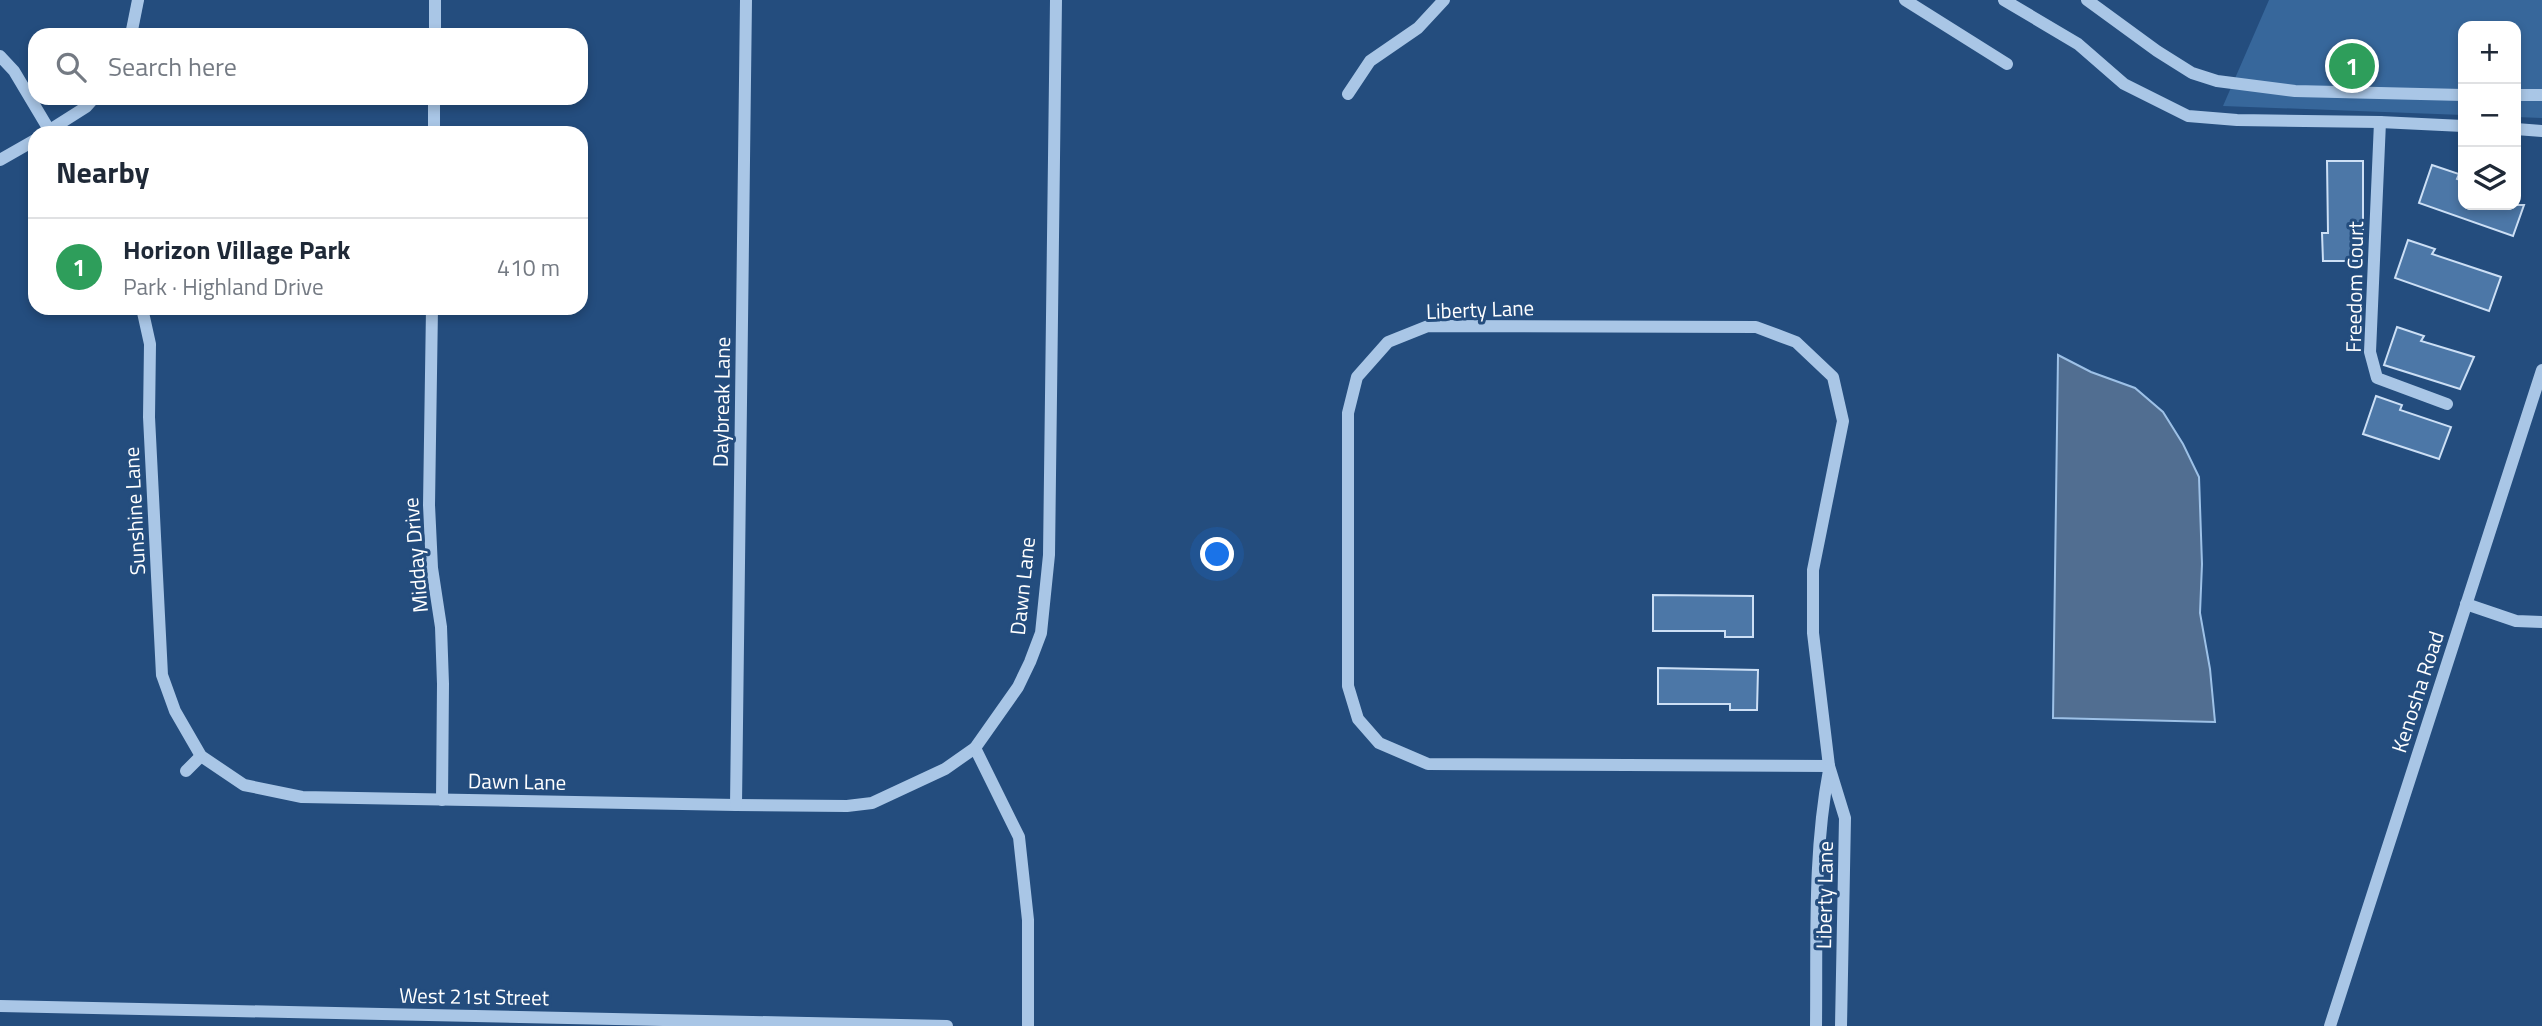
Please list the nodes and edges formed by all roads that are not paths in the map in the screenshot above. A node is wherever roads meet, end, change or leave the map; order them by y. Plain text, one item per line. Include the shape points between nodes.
1 (435, 0) edge
2 (746, 0) edge
3 (1056, 0) edge
4 (1444, 0) edge
5 (1905, 0) edge
6 (2004, 0) edge
7 (2087, 0) edge
8 (138, 2) edge
9 (132, 28) edge
10 (435, 28) edge
11 (0, 56) edge
12 (2007, 64) dead end
13 (1348, 94) dead end
14 (2458, 94) edge
15 (2521, 95) edge
16 (2542, 95) edge
17 (28, 96) edge
18 (33, 105) edge
19 (88, 105) edge
20 (434, 105) edge
21 (2380, 122) junction
22 (45, 126) edge
23 (58, 126) edge
24 (434, 126) edge
25 (2458, 126) edge
26 (2521, 129) edge
27 (2542, 131) edge
28 (28, 143) edge
29 (0, 160) edge
30 (144, 315) edge
31 (432, 315) edge
32 (2542, 370) edge
33 (2447, 404) dead end
34 (2466, 604) junction
35 (2542, 622) edge
36 (975, 748) junction
37 (201, 756) junction
38 (1829, 766) junction
39 (186, 771) dead end
40 (442, 800) junction
41 (736, 805) junction
42 (0, 1006) edge
43 (947, 1026) edge
44 (1028, 1026) edge
45 (1816, 1026) edge
46 (1842, 1026) edge
47 (2330, 1026) edge

1 - 10 street
2 - 41 street, Daybreak Lane
3 - 36 street, Dawn Lane via 1049,555 1041,633 1018,687
4 - 13 street via 1418,28 1370,61
5 - 12 street
6 - 21 street via 2078,44 2124,84 2188,116
7 - 14 street via 2192,73 2217,81 2295,91
8 - 9 street
11 - 17 street
15 - 16 street
18 - 22 street
19 - 23 street
20 - 24 street
21 - 25 street
21 - 33 street, Freedom Court via 2370,352 2377,378
26 - 27 street
28 - 29 street
30 - 37 street, Sunshine Lane via 150,344 149,417 162,675 175,711
31 - 40 street, Midday Drive via 429,505 441,627
32 - 34 street, Kenosha Road
34 - 35 street via 2516,621
34 - 47 street, Kenosha Road
36 - 41 street, Dawn Lane via 945,769 872,803
36 - 44 street via 1019,837 1028,920
37 - 39 street
37 - 40 street, Dawn Lane via 244,785 302,797
38 - 38 street, Liberty Lane via 1813,633 1813,570 1843,421 1833,377 1796,342 1756,327 1429,326 1388,342 1357,377 1348,413 1348,686 1358,719 1379,743 1429,764
38 - 45 street, Liberty Lane via 1818,849
38 - 46 street, Liberty Lane via 1845,818
40 - 41 street, Dawn Lane
42 - 43 street, West 21st Street

